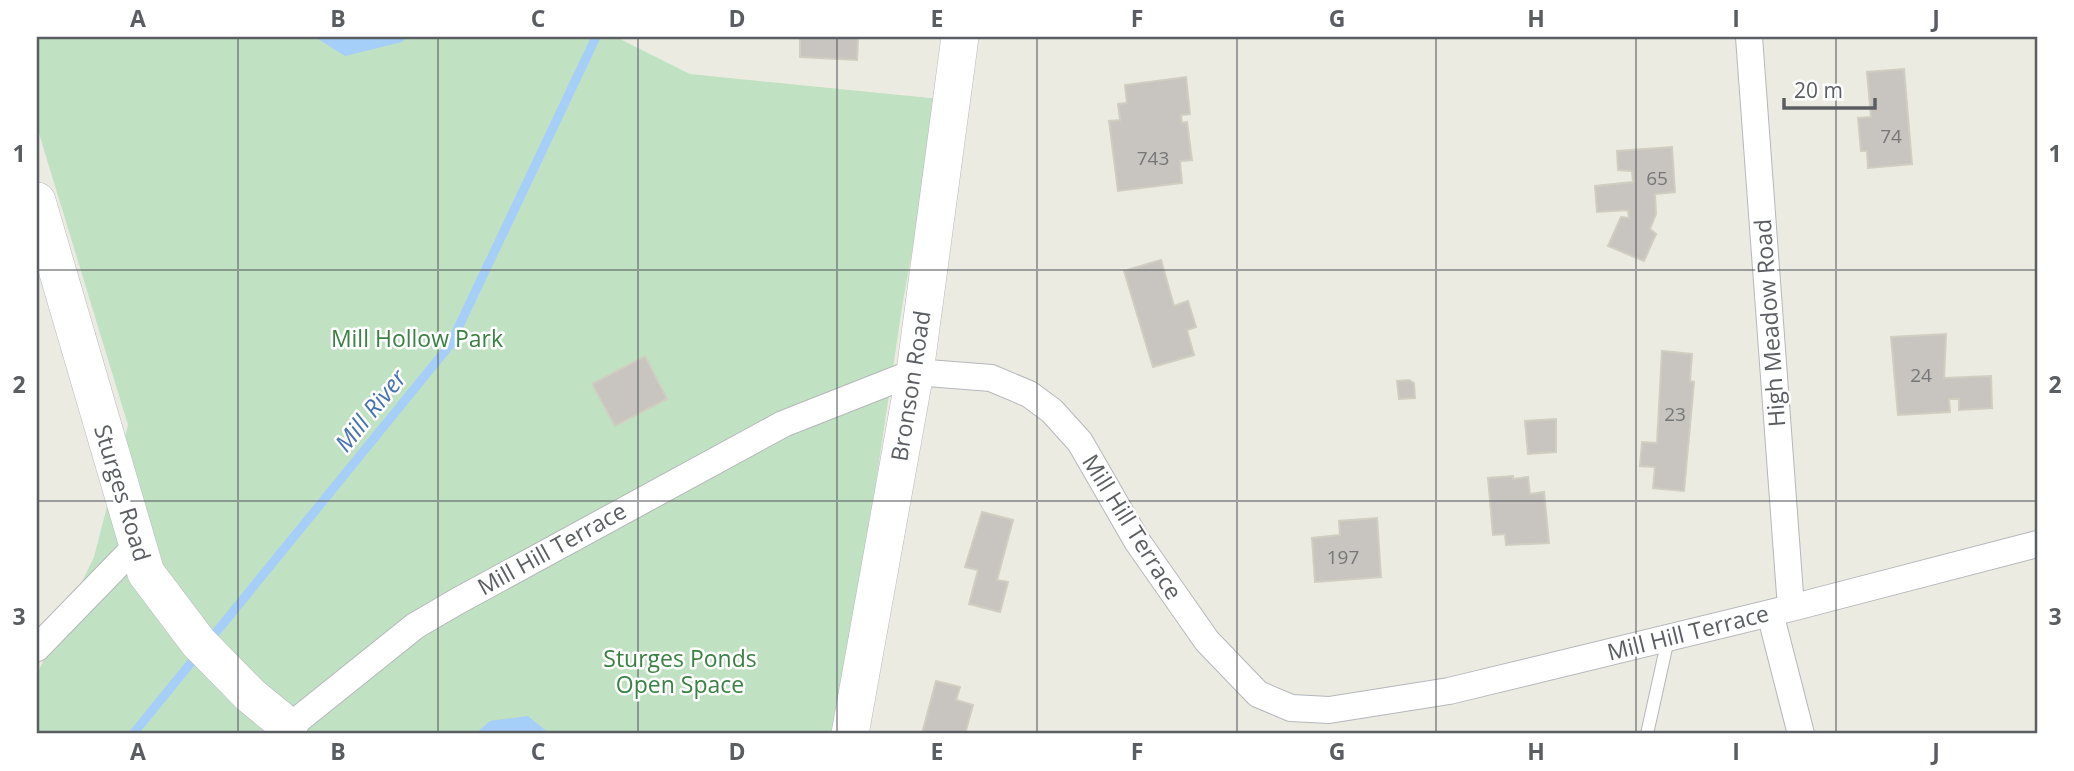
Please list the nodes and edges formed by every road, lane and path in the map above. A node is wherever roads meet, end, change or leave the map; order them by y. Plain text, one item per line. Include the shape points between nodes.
1 (960, 37) edge
2 (1749, 37) edge
3 (37, 201) edge
4 (915, 372) junction
5 (2037, 544) edge
6 (141, 559) junction
7 (1781, 611) junction
8 (1668, 639) junction
9 (37, 648) edge
10 (286, 731) edge
11 (850, 734) edge
12 (1647, 734) edge
13 (1801, 734) edge

1 - 4 main road, Bronson Road
2 - 7 street, High Meadow Road
3 - 6 main road, Sturges Road
4 - 8 street, Mill Hill Terrace via 991,378 1029,394 1052,411 1080,442 1137,541 1208,641 1245,683 1280,705 1317,711 1357,707 1449,691
4 - 10 street, Mill Hill Terrace via 783,424 456,602 415,626
4 - 11 main road, Bronson Road
5 - 7 street, Mill Hill Terrace
6 - 9 street
6 - 10 main road, Sturges Road via 198,642
7 - 8 street, Mill Hill Terrace
7 - 13 street, High Meadow Road
8 - 12 lane

